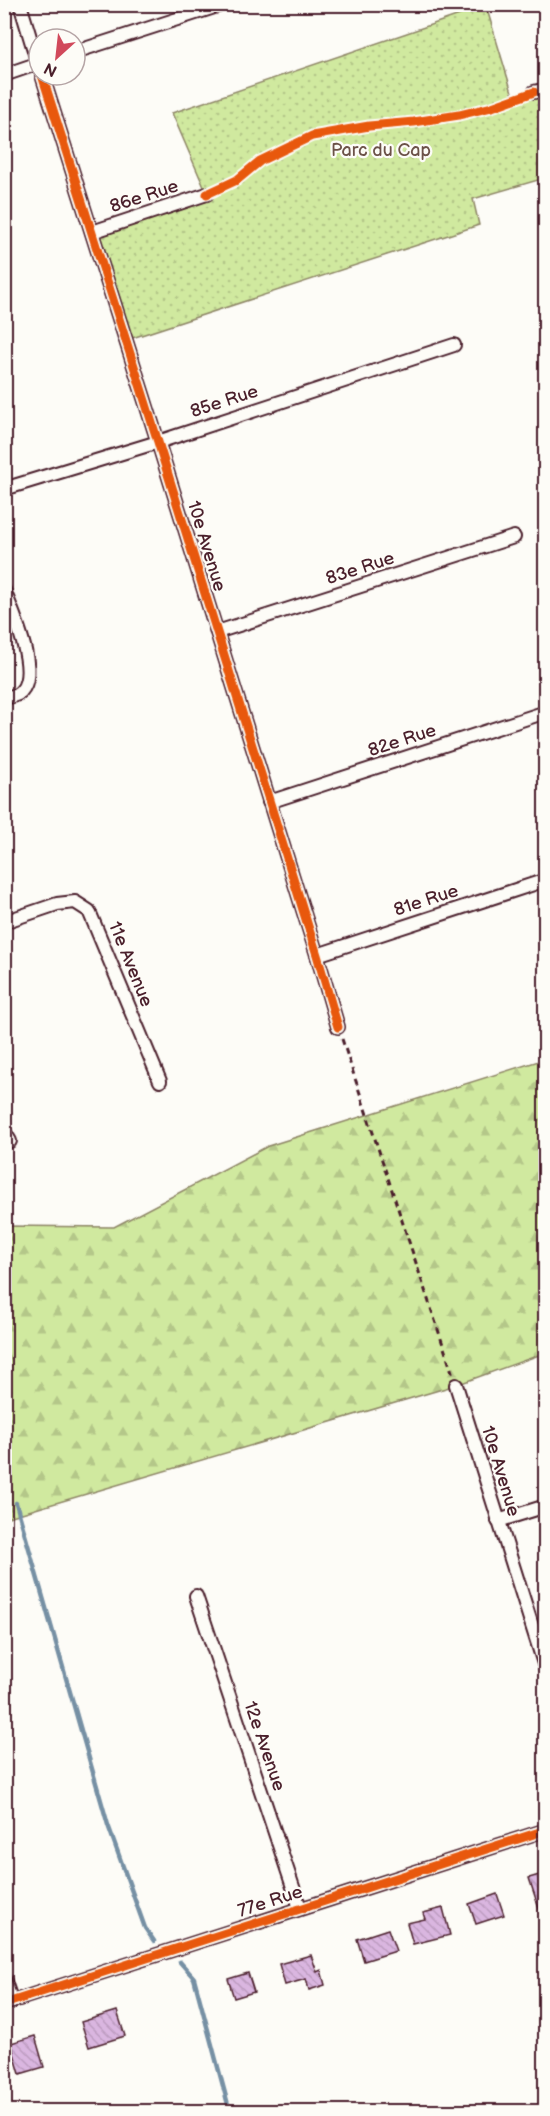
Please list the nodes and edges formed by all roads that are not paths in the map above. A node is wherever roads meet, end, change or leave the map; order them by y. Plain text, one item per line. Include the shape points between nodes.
1 (20, 4) edge
2 (224, 4) edge
3 (27, 27) edge
4 (87, 48) edge
5 (27, 70) edge
6 (4, 75) edge
7 (45, 87) edge
8 (207, 194) dead end
9 (92, 232) junction
10 (454, 345) dead end
11 (158, 442) junction
12 (4, 489) edge
13 (514, 537) dead end
14 (4, 590) edge
15 (217, 632) junction
16 (4, 698) edge
17 (546, 712) edge
18 (269, 802) junction
19 (546, 880) edge
20 (4, 922) edge
21 (317, 955) junction
22 (338, 1027) road end
23 (159, 1081) dead end
24 (456, 1385) road end
25 (546, 1506) edge
26 (498, 1521) junction
27 (196, 1596) dead end
28 (546, 1670) edge
29 (546, 1830) edge
30 (300, 1908) junction
31 (4, 1979) edge
32 (8, 2003) edge

1 - 3 street, 10e Avenue
2 - 4 street
5 - 6 street
7 - 9 street, 10e Avenue
8 - 9 street, 86e Rue
9 - 11 street, 10e Avenue
10 - 11 street, 85e Rue
11 - 12 street, 85e Rue
11 - 15 street, 10e Avenue
13 - 15 street, 83e Rue
14 - 16 street via 28,665 28,678 18,694
15 - 18 street, 10e Avenue
17 - 18 street, 82e Rue
18 - 21 street, 10e Avenue
19 - 21 street, 81e Rue
20 - 23 street, 11e Avenue via 57,904 75,902 89,911
21 - 22 street, 10e Avenue
24 - 26 street, 10e Avenue
25 - 26 street
26 - 28 street, 10e Avenue
27 - 30 street, 12e Avenue
29 - 30 street, 77e Rue
30 - 32 street, 77e Rue
31 - 32 street

